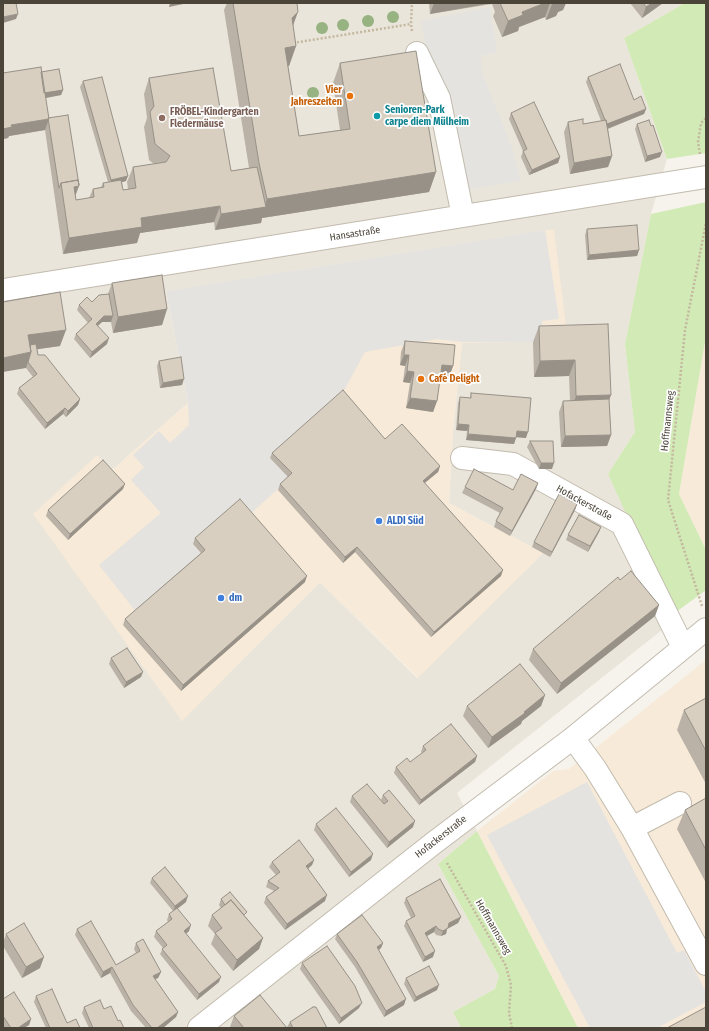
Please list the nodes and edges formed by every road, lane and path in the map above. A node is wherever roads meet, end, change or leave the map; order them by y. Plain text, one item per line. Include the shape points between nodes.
1 (411, 24) dead end
2 (292, 44) edge
3 (417, 53) edge
4 (706, 178) edge
5 (463, 216) junction
6 (706, 223) edge
7 (3, 290) edge
8 (462, 458) dead end
9 (705, 620) edge
10 (683, 647) junction
11 (572, 738) junction
12 (680, 803) dead end
13 (632, 828) junction
14 (435, 842) junction
15 (706, 964) edge
16 (199, 1028) edge
17 (512, 1028) edge

1 - 2 path
3 - 5 street via 439,98
4 - 5 street, Hansastraße
5 - 7 street, Hansastraße
6 - 9 path, Hoffmannsweg via 685,330 668,500
8 - 10 street, Hofackerstraße via 513,464 622,524
9 - 10 street, Hofackerstraße
10 - 11 street, Hofackerstraße
11 - 13 street via 595,768
11 - 14 street, Hofackerstraße
12 - 13 street
13 - 15 street
14 - 16 street, Hofackerstraße
14 - 17 path, Hoffmannsweg via 506,966 511,985 509,1013

